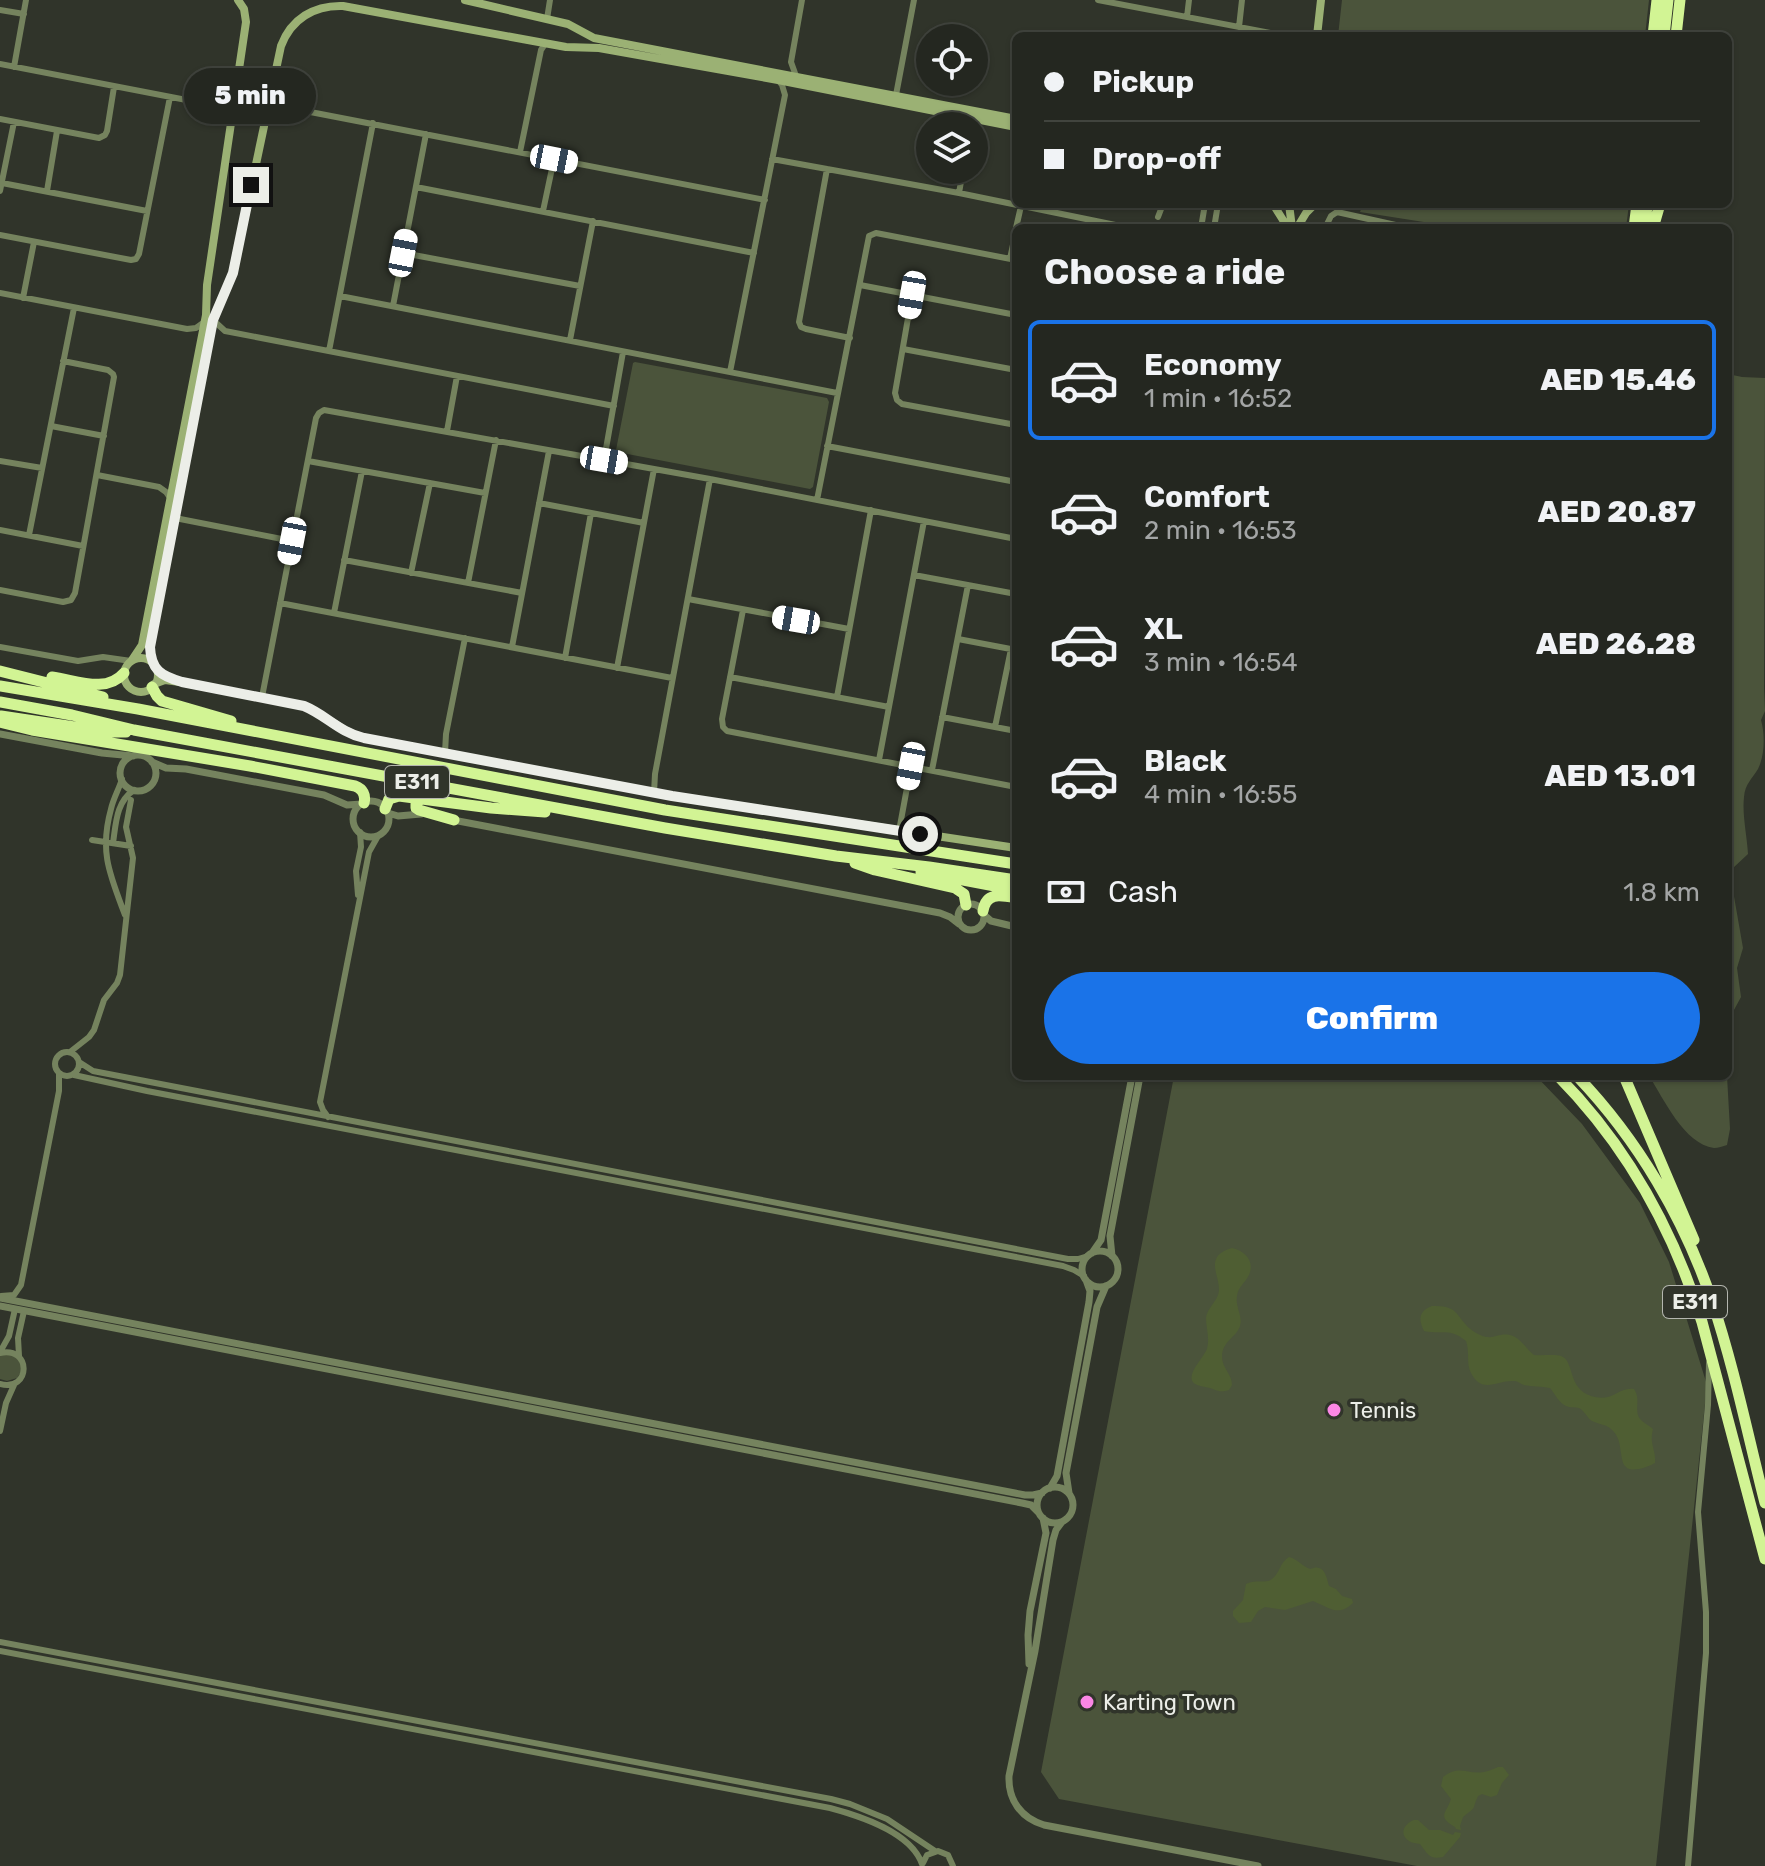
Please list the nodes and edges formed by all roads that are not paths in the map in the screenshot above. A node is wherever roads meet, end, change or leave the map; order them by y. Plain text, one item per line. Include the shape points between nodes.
1 (26, 0) edge
2 (238, 0) edge
3 (465, 0) edge
4 (550, 0) edge
5 (802, 0) edge
6 (914, 0) edge
7 (1098, 0) edge
8 (1189, 0) edge
9 (1242, 0) edge
10 (1321, 0) edge
11 (1657, 0) edge
12 (1668, 0) edge
13 (1680, 0) edge
14 (346, 3) edge
15 (0, 10) edge
16 (24, 14) junction
17 (546, 17) junction
18 (1187, 17) junction
19 (1239, 27) junction
20 (1265, 32) edge
21 (1317, 32) edge
22 (1653, 32) edge
23 (1664, 32) edge
24 (1676, 32) edge
25 (588, 36) junction
26 (542, 45) junction
27 (587, 47) junction
28 (791, 62) junction
29 (0, 64) edge
30 (14, 67) junction
31 (779, 76) junction
32 (797, 80) junction
33 (114, 87) junction
34 (785, 95) junction
35 (896, 95) junction
36 (170, 97) junction
37 (269, 104) junction
38 (233, 109) junction
39 (941, 112) edge
40 (1012, 118) edge
41 (0, 119) edge
42 (14, 122) junction
43 (373, 123) junction
44 (988, 125) edge
45 (1012, 127) edge
46 (57, 131) junction
47 (426, 134) junction
48 (520, 152) junction
49 (554, 159) junction
50 (772, 159) junction
51 (827, 169) junction
52 (2, 183) edge
53 (961, 184) edge
54 (416, 187) junction
55 (0, 191) edge
56 (47, 191) junction
57 (959, 193) junction
58 (765, 200) junction
59 (1012, 204) edge
60 (1031, 208) edge
61 (1161, 208) edge
62 (1276, 208) edge
63 (1311, 208) edge
64 (147, 211) junction
65 (543, 211) junction
66 (1158, 217) dead end
67 (593, 221) junction
68 (1110, 224) edge
69 (1288, 224) edge
70 (1296, 224) edge
71 (1327, 224) edge
72 (1372, 224) edge
73 (0, 235) edge
74 (34, 242) junction
75 (403, 253) junction
76 (754, 253) junction
77 (1012, 259) edge
78 (860, 285) junction
79 (580, 286) junction
80 (0, 293) edge
81 (912, 295) junction
82 (340, 296) junction
83 (23, 298) junction
84 (393, 306) junction
85 (74, 308) junction
86 (1012, 314) edge
87 (208, 322) junction
88 (187, 329) junction
89 (225, 331) junction
90 (850, 338) junction
91 (205, 340) junction
92 (570, 340) junction
93 (903, 349) junction
94 (329, 351) junction
95 (623, 352) junction
96 (63, 361) junction
97 (1012, 369) edge
98 (730, 372) junction
99 (457, 376) junction
100 (837, 393) junction
101 (614, 406) junction
102 (1012, 424) edge
103 (51, 426) junction
104 (447, 431) junction
105 (104, 436) junction
106 (496, 440) junction
107 (827, 446) junction
108 (549, 451) junction
109 (604, 460) junction
110 (0, 461) edge
111 (308, 461) junction
112 (42, 468) junction
113 (654, 469) junction
114 (362, 471) junction
115 (97, 475) junction
116 (710, 479) junction
117 (174, 480) junction
118 (1012, 481) edge
119 (430, 483) junction
120 (159, 487) junction
121 (485, 493) junction
122 (171, 499) junction
123 (817, 500) junction
124 (539, 503) junction
125 (871, 510) junction
126 (591, 513) junction
127 (175, 518) junction
128 (924, 521) junction
129 (644, 523) junction
130 (0, 530) edge
131 (29, 535) junction
132 (1012, 538) edge
133 (292, 541) junction
134 (83, 546) junction
135 (344, 560) junction
136 (157, 571) junction
137 (411, 573) junction
138 (914, 575) junction
139 (468, 583) junction
140 (968, 585) junction
141 (162, 589) junction
142 (0, 590) edge
143 (522, 593) junction
144 (1012, 593) edge
145 (688, 599) junction
146 (280, 603) junction
147 (743, 610) junction
148 (334, 613) junction
149 (849, 629) junction
150 (465, 638) junction
151 (958, 639) junction
152 (0, 647) edge
153 (512, 647) junction
154 (1012, 650) edge
155 (1012, 654) edge
156 (114, 658) junction
157 (565, 658) junction
158 (132, 660) junction
159 (154, 665) junction
160 (617, 668) junction
161 (6, 672) edge
162 (124, 672) junction
163 (730, 677) junction
164 (672, 678) junction
165 (180, 682) junction
166 (153, 685) junction
167 (0, 686) edge
168 (262, 697) junction
169 (837, 697) junction
170 (0, 702) edge
171 (889, 707) junction
172 (138, 709) junction
173 (0, 716) edge
174 (942, 717) junction
175 (0, 722) edge
176 (995, 727) junction
177 (134, 730) junction
178 (250, 730) junction
179 (1012, 730) edge
180 (0, 734) edge
181 (442, 752) junction
182 (102, 753) junction
183 (133, 756) junction
184 (879, 760) junction
185 (152, 762) junction
186 (911, 766) junction
187 (173, 769) junction
188 (932, 770) junction
189 (121, 776) junction
190 (155, 779) junction
191 (1012, 786) edge
192 (134, 790) junction
193 (651, 792) junction
194 (422, 799) junction
195 (131, 800) dead end
196 (342, 803) junction
197 (363, 804) junction
198 (386, 811) junction
199 (408, 815) junction
200 (590, 815) junction
201 (354, 820) junction
202 (454, 820) junction
203 (112, 821) junction
204 (899, 831) junction
205 (360, 832) junction
206 (382, 833) junction
207 (92, 840) dead end
208 (110, 842) junction
209 (131, 846) junction
210 (1012, 847) edge
211 (836, 856) junction
212 (894, 863) junction
213 (1012, 863) edge
214 (1012, 879) edge
215 (1012, 889) edge
216 (1012, 897) edge
217 (964, 906) junction
218 (357, 911) junction
219 (940, 913) junction
220 (983, 913) junction
221 (127, 918) junction
222 (959, 924) junction
223 (1005, 925) junction
224 (1012, 926) edge
225 (978, 929) junction
226 (70, 1052) junction
227 (79, 1062) junction
228 (59, 1074) junction
229 (74, 1075) junction
230 (1131, 1080) edge
231 (1139, 1080) edge
232 (1562, 1080) edge
233 (1580, 1080) edge
234 (1626, 1080) edge
235 (320, 1102) junction
236 (307, 1113) junction
237 (328, 1117) junction
238 (559, 1166) junction
239 (872, 1225) junction
240 (1090, 1255) junction
241 (1112, 1256) junction
242 (1085, 1278) junction
243 (1106, 1286) junction
244 (0, 1297) edge
245 (1712, 1302) junction
246 (0, 1306) edge
247 (15, 1309) junction
248 (24, 1311) junction
249 (0, 1353) edge
250 (1710, 1353) junction
251 (19, 1356) junction
252 (0, 1384) edge
253 (15, 1384) junction
254 (441, 1387) junction
255 (0, 1431) edge
256 (1050, 1488) junction
257 (1042, 1493) junction
258 (1069, 1493) junction
259 (1765, 1503) edge
260 (1041, 1515) junction
261 (1062, 1522) junction
262 (1765, 1559) edge
263 (0, 1642) edge
264 (0, 1651) edge
265 (1029, 1674) junction
266 (581, 1752) junction
267 (543, 1754) junction
268 (935, 1851) junction
269 (922, 1865) edge
270 (953, 1866) edge
271 (1258, 1866) edge
272 (1688, 1866) edge

1 - 16 street
2 - 38 main road via 246,22
3 - 17 main road
4 - 17 street
5 - 28 street
6 - 35 street
7 - 18 street
8 - 18 street
9 - 19 street
10 - 21 main road
11 - 22 highway
12 - 23 highway
13 - 24 highway
14 - 26 main road
14 - 37 main road via 313,11 289,30
15 - 16 street
16 - 30 street
17 - 25 main road
18 - 19 street
19 - 20 street
25 - 27 main road
25 - 31 main road
26 - 27 main road
26 - 48 street
27 - 31 main road
28 - 31 street
28 - 32 street
29 - 30 street
30 - 33 street
31 - 32 main road
31 - 34 street
32 - 34 street
32 - 35 main road
32 - 39 main road
33 - 36 street
33 - 46 street via 102,137
34 - 50 street
35 - 40 main road
36 - 38 street
36 - 64 street
37 - 43 street
37 - 87 main road via 233,273
38 - 87 main road via 207,285
41 - 42 street
42 - 46 street
42 - 52 street
43 - 47 street
43 - 82 street
44 - 45 main road
46 - 56 street
47 - 48 street
47 - 54 street
48 - 49 street
49 - 58 street
49 - 65 street
50 - 51 street
50 - 58 street
51 - 57 street
51 - 90 street via 799,322 806,329
52 - 55 street
52 - 56 street
53 - 57 street
54 - 65 street
54 - 75 street
56 - 64 street
57 - 59 street
58 - 76 street
60 - 68 street
61 - 66 street
62 - 69 main road
63 - 70 main road
64 - 74 street via 134,260
65 - 67 street
67 - 76 street
67 - 79 street
71 - 72 street via 1337,212
73 - 74 street
74 - 83 street
75 - 79 street
75 - 84 street
76 - 98 street
77 - 78 street via 874,233 867,240
78 - 81 street
78 - 90 street
79 - 92 street
80 - 83 street
81 - 86 street
81 - 93 street
82 - 84 street
82 - 94 street
83 - 85 street
84 - 92 street
85 - 88 street
85 - 96 street
87 - 88 street
87 - 89 street
87 - 91 main road
88 - 91 street
89 - 91 street
89 - 94 street
90 - 100 street
91 - 117 main road
91 - 127 main road
92 - 95 street
93 - 97 street
93 - 102 street via 895,393 900,403
94 - 99 street
95 - 98 street
95 - 101 street
96 - 103 street
96 - 105 street via 113,374
98 - 100 street
99 - 101 street
99 - 104 street
100 - 107 street
101 - 109 street
103 - 105 street
103 - 112 street
104 - 106 street
104 - 111 street via 324,410 316,418
105 - 115 street
106 - 108 street
106 - 121 street
107 - 118 street
107 - 123 street
108 - 109 street
108 - 124 street
109 - 113 street
110 - 112 street
111 - 114 street
111 - 133 street
112 - 131 street
113 - 116 street
113 - 129 street
114 - 119 street
114 - 135 street
115 - 120 street
115 - 134 street
116 - 123 street
116 - 145 street
117 - 120 street
117 - 122 main road
119 - 121 street
119 - 137 street
120 - 122 street
121 - 139 street
122 - 136 main road
123 - 125 street
124 - 126 street
124 - 143 street
125 - 128 street
125 - 149 street
126 - 129 street
126 - 157 street
127 - 133 street
127 - 141 main road
128 - 132 street
128 - 138 street
129 - 160 street
130 - 131 street
131 - 134 street
133 - 146 street
134 - 142 street via 71,600
135 - 137 street
135 - 148 street
136 - 141 main road via 157,587
136 - 158 main road via 142,645
137 - 139 street
138 - 140 street
138 - 171 street
139 - 143 street
140 - 144 street
140 - 151 street
141 - 159 main road via 150,647
143 - 153 street
145 - 147 street
145 - 164 street
146 - 148 street
146 - 168 street
147 - 149 street
147 - 163 street
148 - 150 street
149 - 169 street
150 - 153 street
150 - 181 street
151 - 154 street
151 - 174 street
152 - 156 street via 78,661
153 - 157 street
155 - 176 street
156 - 158 street
156 - 162 street
157 - 160 street
158 - 159 main road via 144,658
158 - 162 main road
159 - 165 main road
159 - 166 main road
160 - 164 street
161 - 162 highway via 100,685 111,684
161 - 172 highway
162 - 166 main road via 134,690
163 - 169 street
163 - 184 street via 721,722 727,731
164 - 193 street
165 - 166 main road
165 - 168 main road
166 - 178 highway via 162,701
167 - 172 highway, E311
168 - 181 main road via 308,707 358,736
169 - 171 street
170 - 177 highway, E311
171 - 184 street
172 - 178 highway, E311
173 - 177 highway via 108,732
174 - 176 street
174 - 188 street
175 - 197 highway via 355,786 363,791
176 - 179 street
177 - 200 highway, E311
178 - 213 highway, E311 via 665,810
180 - 182 street
181 - 193 main road
182 - 183 street
182 - 189 street
183 - 185 street
183 - 189 street via 123,762
184 - 186 street
185 - 187 street
185 - 190 street
186 - 188 street
186 - 204 street
187 - 190 street
187 - 196 street
188 - 191 street
189 - 192 street
189 - 203 street
190 - 192 street via 147,788
192 - 203 street
193 - 204 main road
194 - 198 highway via 396,796 389,799
194 - 200 highway
194 - 202 highway via 416,802 419,810
195 - 209 street via 126,827
196 - 197 street
196 - 201 street
197 - 198 street via 373,802
197 - 201 street
198 - 199 street
198 - 206 street via 389,822
199 - 202 street
199 - 206 street
200 - 211 highway, E311
201 - 205 street
202 - 219 street
203 - 208 street
204 - 210 main road
205 - 206 street via 368,837
205 - 218 street
206 - 218 street via 369,852
207 - 208 street
208 - 209 street
208 - 221 street via 107,868
209 - 221 street
211 - 212 highway, E311
211 - 217 highway via 958,889
212 - 214 highway, E311
212 - 215 highway
216 - 220 highway via 992,896
217 - 219 street
217 - 220 street via 976,905
217 - 222 street
218 - 235 street
219 - 222 street
220 - 223 street
220 - 225 street
221 - 226 street via 119,979 104,1000 94,1030
222 - 225 street
223 - 224 street
223 - 225 street
226 - 227 street
226 - 228 street via 56,1059
227 - 229 street
227 - 236 street via 93,1071
228 - 229 street
228 - 244 street via 21,1285 14,1295
229 - 238 street
230 - 240 street via 1101,1240
231 - 241 street via 1110,1236
232 - 250 highway, E311 via 1611,1138 1653,1203 1690,1285
233 - 245 highway, E311 via 1658,1183
234 - 245 highway via 1691,1230
235 - 236 street
235 - 237 street
236 - 237 street
237 - 238 street
238 - 239 street
239 - 240 street via 1068,1259
239 - 242 street via 1063,1266
240 - 241 street
240 - 242 street via 1083,1266
241 - 243 street via 1117,1275
242 - 243 street via 1093,1286
242 - 256 street via 1089,1302 1057,1476
243 - 258 street via 1097,1307 1066,1473
244 - 254 street
245 - 259 highway, E311
246 - 247 street
247 - 248 street
247 - 249 street
248 - 251 street
248 - 254 street
249 - 251 street
250 - 262 highway, E311
250 - 272 street via 1698,1512 1706,1653
251 - 253 street via 24,1371
252 - 253 street
253 - 255 street
254 - 257 street via 1025,1495
254 - 260 street via 1022,1503
256 - 257 street
256 - 258 street
257 - 260 street via 1037,1504
258 - 261 street via 1072,1511
260 - 261 street via 1052,1523
260 - 265 street via 1046,1533 1028,1623
261 - 265 street via 1053,1540
263 - 266 street
264 - 267 street
265 - 271 street via 1009,1776 1010,1792 1023,1814 1044,1825
266 - 267 street via 577,1757
266 - 268 street via 850,1804 887,1819
267 - 269 street via 848,1813 896,1835 915,1850
268 - 269 street
268 - 270 street via 948,1855

